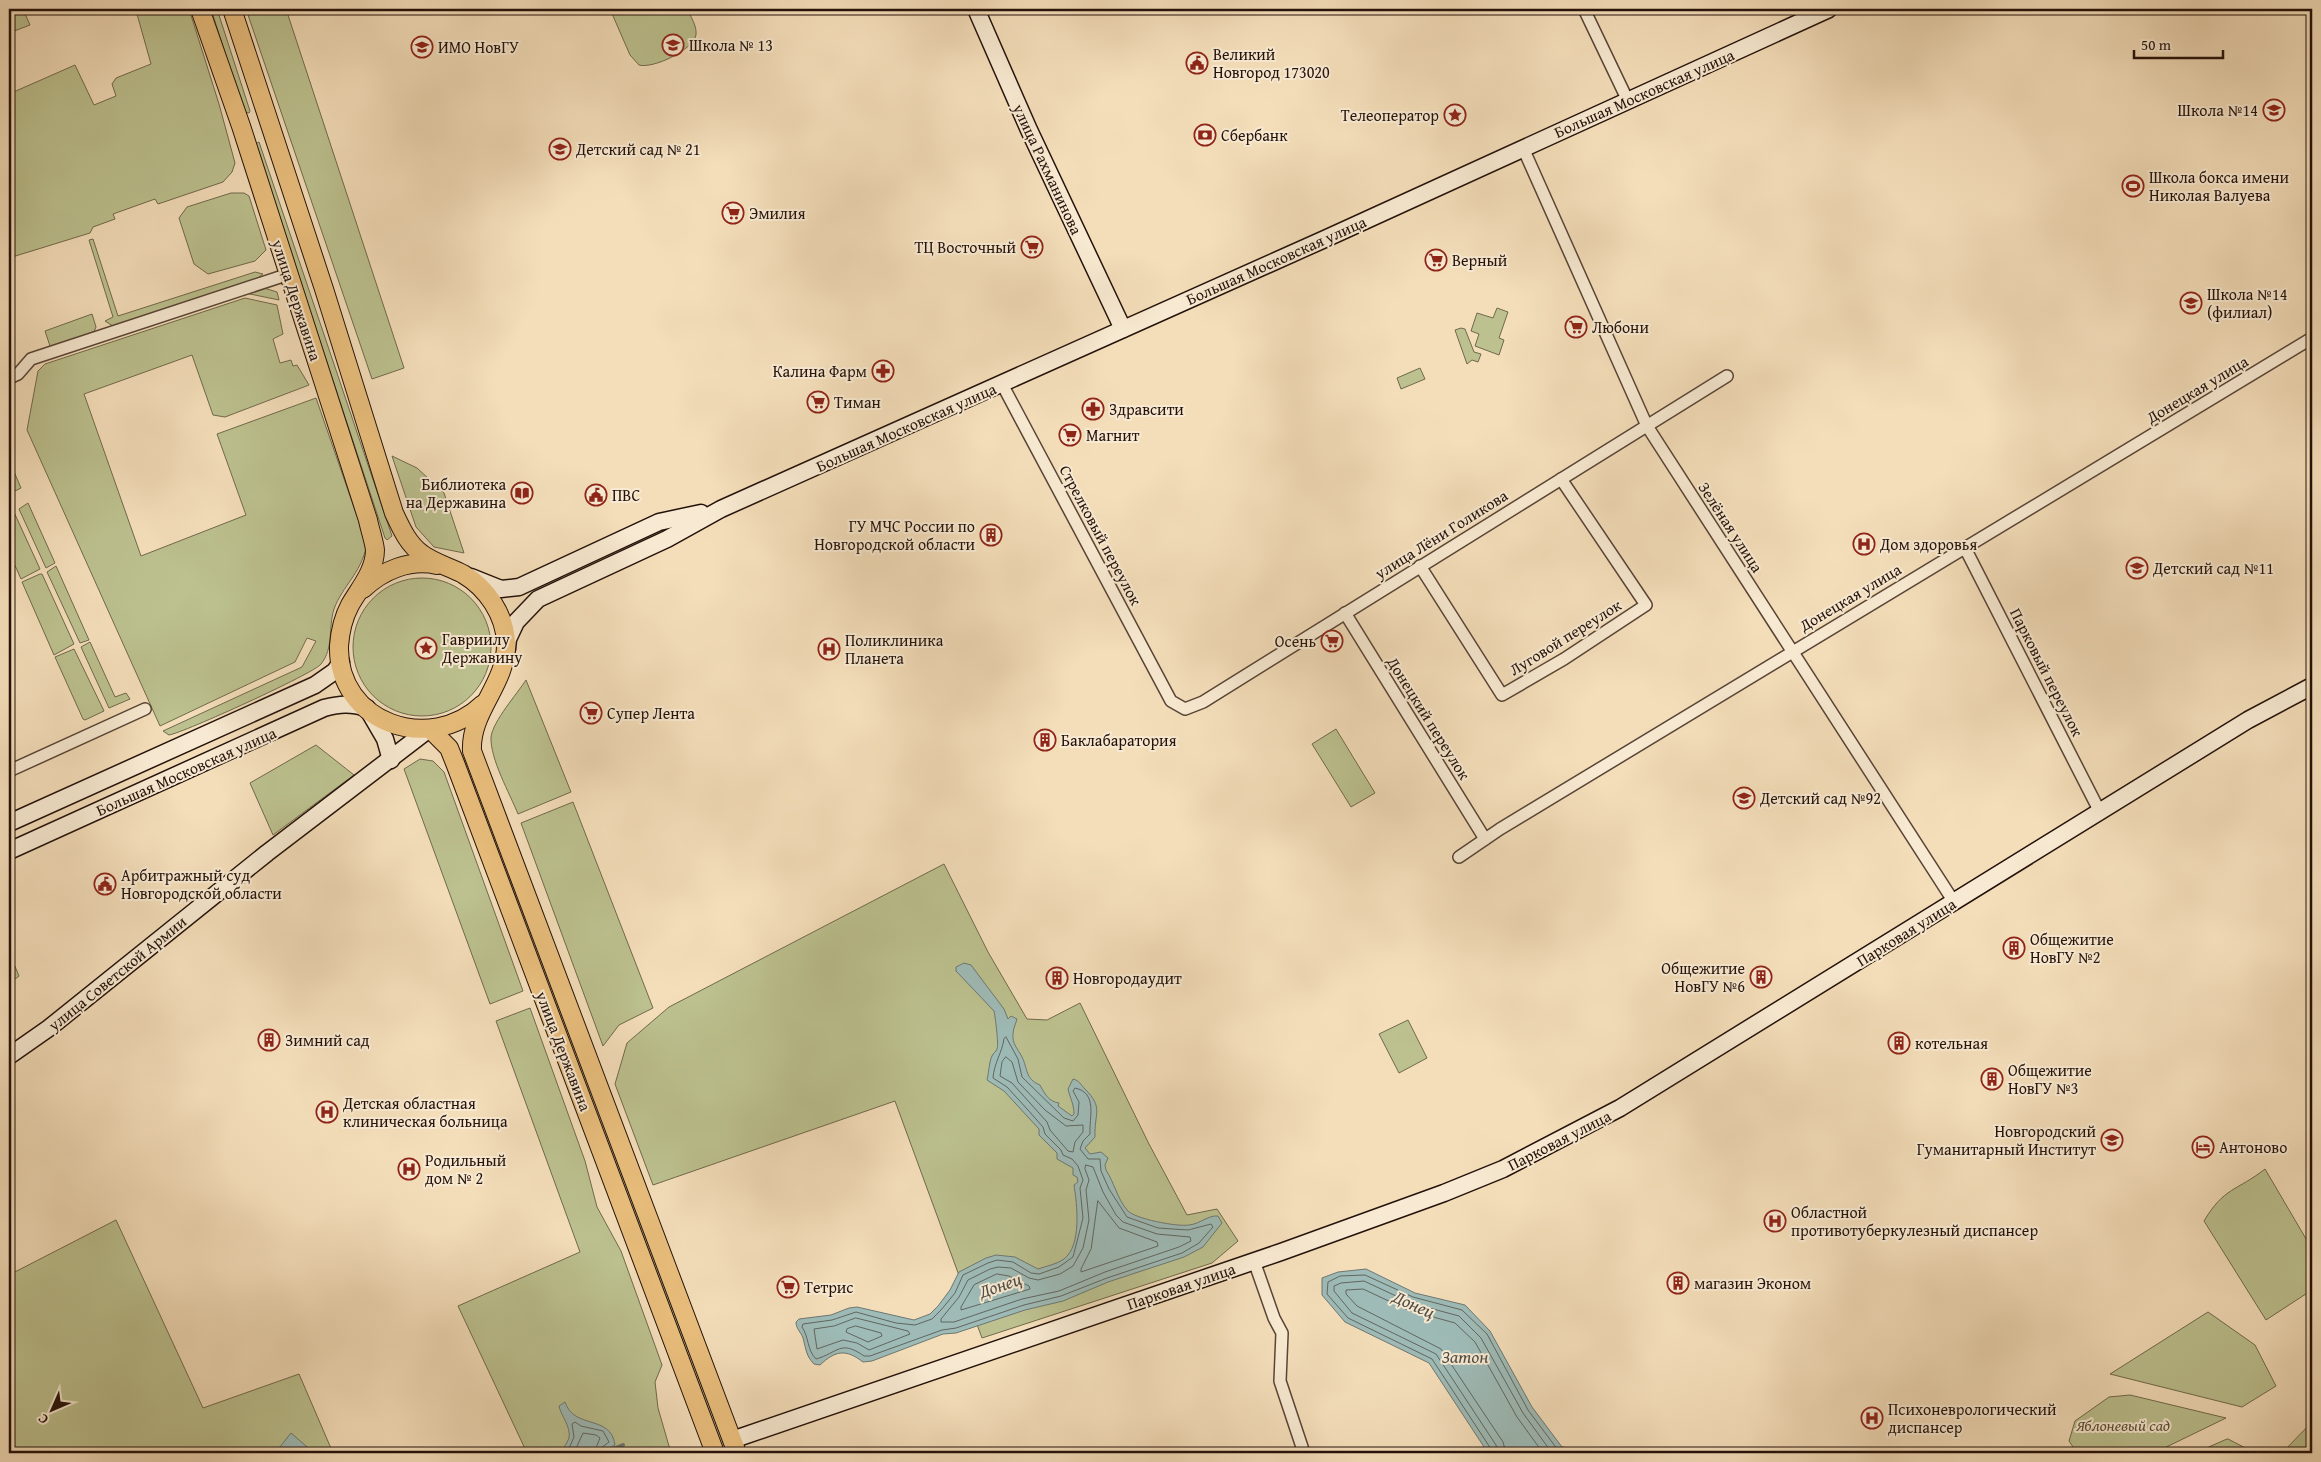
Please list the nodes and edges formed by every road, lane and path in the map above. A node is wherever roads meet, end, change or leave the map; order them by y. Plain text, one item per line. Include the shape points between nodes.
1 (200, 9) edge
2 (232, 9) edge
3 (976, 9) edge
4 (1584, 9) edge
5 (1829, 9) edge
6 (1628, 100) junction
7 (268, 117) junction
8 (241, 126) junction
9 (1523, 148) junction
10 (289, 274) junction
11 (1123, 329) junction
12 (2312, 338) edge
13 (1727, 376) dead end
14 (9, 378) edge
15 (1002, 384) junction
16 (1646, 426) junction
17 (1561, 479) junction
18 (721, 509) junction
19 (1964, 548) junction
20 (1420, 566) junction
21 (456, 571) junction
22 (359, 593) junction
23 (1346, 613) junction
24 (1792, 651) junction
25 (505, 659) junction
26 (341, 662) junction
27 (2312, 686) edge
28 (495, 688) junction
29 (1171, 701) joint
30 (366, 708) junction
31 (145, 709) dead end
32 (430, 730) junction
33 (391, 760) junction
34 (9, 771) edge
35 (2100, 812) junction
36 (9, 823) edge
37 (1485, 840) junction
38 (9, 851) edge
39 (1459, 857) dead end
40 (1954, 902) junction
41 (9, 1056) edge
42 (1254, 1261) junction
43 (734, 1447) edge
44 (715, 1453) edge
45 (1304, 1453) edge

1 - 8 main road, улица Державина
2 - 7 main road, улица Державина
3 - 11 street, улица Рахманинова
4 - 6 street
5 - 6 street, Большая Московская улица
6 - 9 street, Большая Московская улица
7 - 8 main road
7 - 21 main road, улица Державина via 394,513 405,537 421,554
8 - 10 main road, улица Державина
9 - 11 street, Большая Московская улица
9 - 16 street, Зелёная улица
10 - 14 street via 31,359 18,374
10 - 22 main road, улица Державина via 368,520 375,551 372,567
11 - 15 street, Большая Московская улица
12 - 19 street, Донецкая улица
13 - 16 street, улица Лёни Голикова
15 - 18 street, Большая Московская улица
15 - 29 street, Стрелковый переулок
16 - 17 street, улица Лёни Голикова
16 - 24 street, Зелёная улица
17 - 20 street, улица Лёни Голикова
17 - 20 street, Луговой переулок via 1646,605 1564,659 1502,695
18 - 21 street, Большая Московская улица via 659,522 519,587 502,589
18 - 25 street, Большая Московская улица via 538,599 516,622 508,638
19 - 24 street, Донецкая улица
19 - 35 street, Парковый переулок
20 - 23 street, улица Лёни Голикова
21 - 22 main road, улица Державина via 416,564 400,566 371,581
21 - 25 main road, улица Державина via 483,590 497,610 503,625
22 - 26 main road, улица Державина via 344,618 339,647
23 - 29 street, улица Лёни Голикова via 1197,706 1185,709
23 - 37 street, Донецкий переулок
24 - 37 street, Донецкая улица
24 - 40 street, Зелёная улица
25 - 28 main road, улица Державина
26 - 30 main road, улица Державина via 348,683
26 - 36 street, Большая Московская улица via 335,671 315,685
27 - 35 street, Парковая улица via 2248,720
28 - 32 main road, улица Державина via 474,712
28 - 43 main road, улица Державина via 474,726 472,751
30 - 32 main road, улица Державина via 392,724
30 - 33 street via 385,739
30 - 38 street, Большая Московская улица via 347,704 324,708
31 - 34 street
32 - 33 street, улица Советской Армии
32 - 44 main road, улица Державина via 449,748 455,762
33 - 41 street, улица Советской Армии
35 - 40 street, Парковая улица
37 - 39 street, Донецкая улица
40 - 42 street, Парковая улица via 1567,1138 1444,1193
42 - 43 street, Парковая улица
42 - 45 street via 1282,1333 1280,1381

